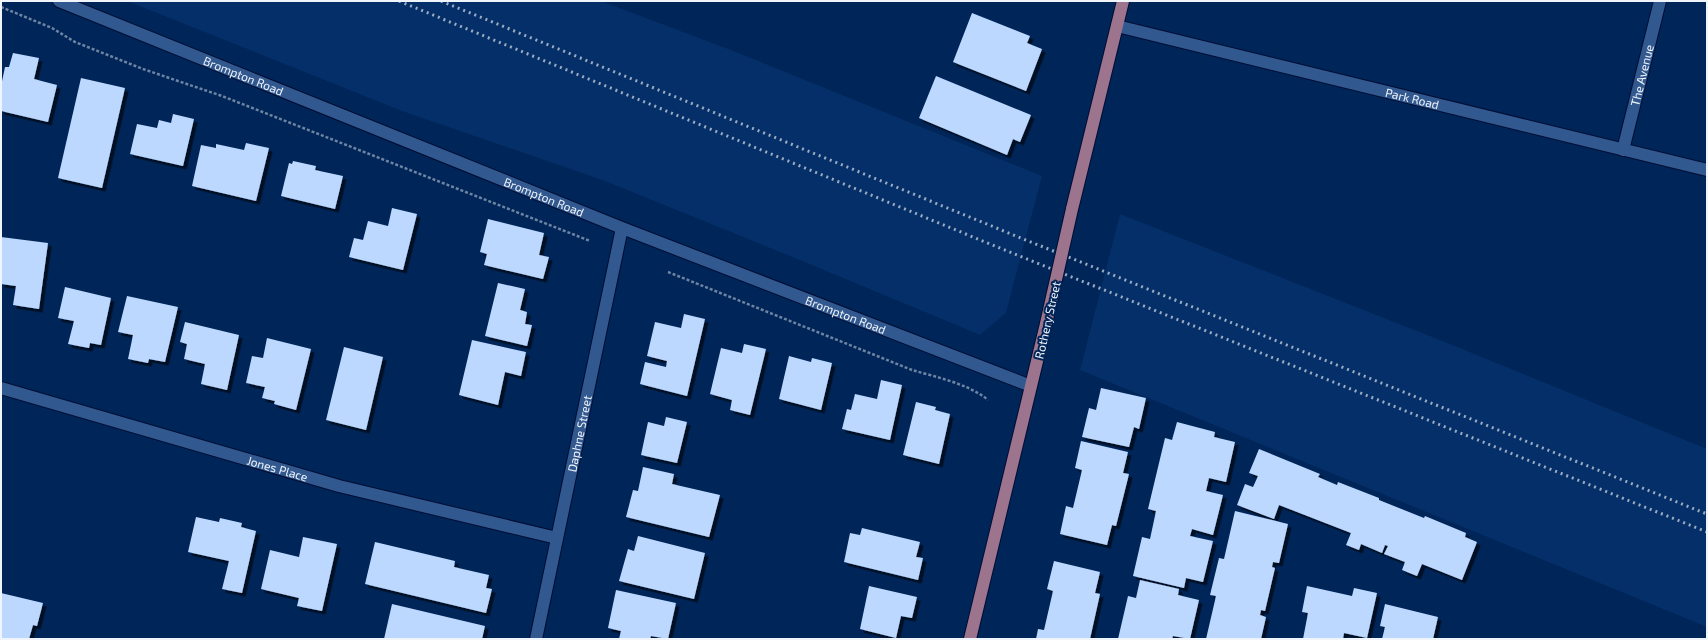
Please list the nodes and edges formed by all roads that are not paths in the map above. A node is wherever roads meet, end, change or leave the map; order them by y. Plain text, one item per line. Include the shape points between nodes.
1 (59, 1) edge
2 (1123, 1) edge
3 (1660, 1) edge
4 (1117, 26) junction
5 (1624, 150) junction
6 (1707, 170) edge
7 (622, 228) junction
8 (1031, 386) junction
9 (1, 388) edge
10 (557, 538) junction
11 (536, 639) edge
12 (970, 639) edge

1 - 7 street, Brompton Road
2 - 4 main road, Rothery Street
3 - 5 street, The Avenue
4 - 5 street, Park Road
4 - 8 main road, Rothery Street, bridge
5 - 6 street, Park Road
7 - 8 street, Brompton Road
7 - 10 street, Daphne Street
8 - 12 main road, Rothery Street
9 - 10 street, Jones Place via 339,486
10 - 11 street, Daphne Street

